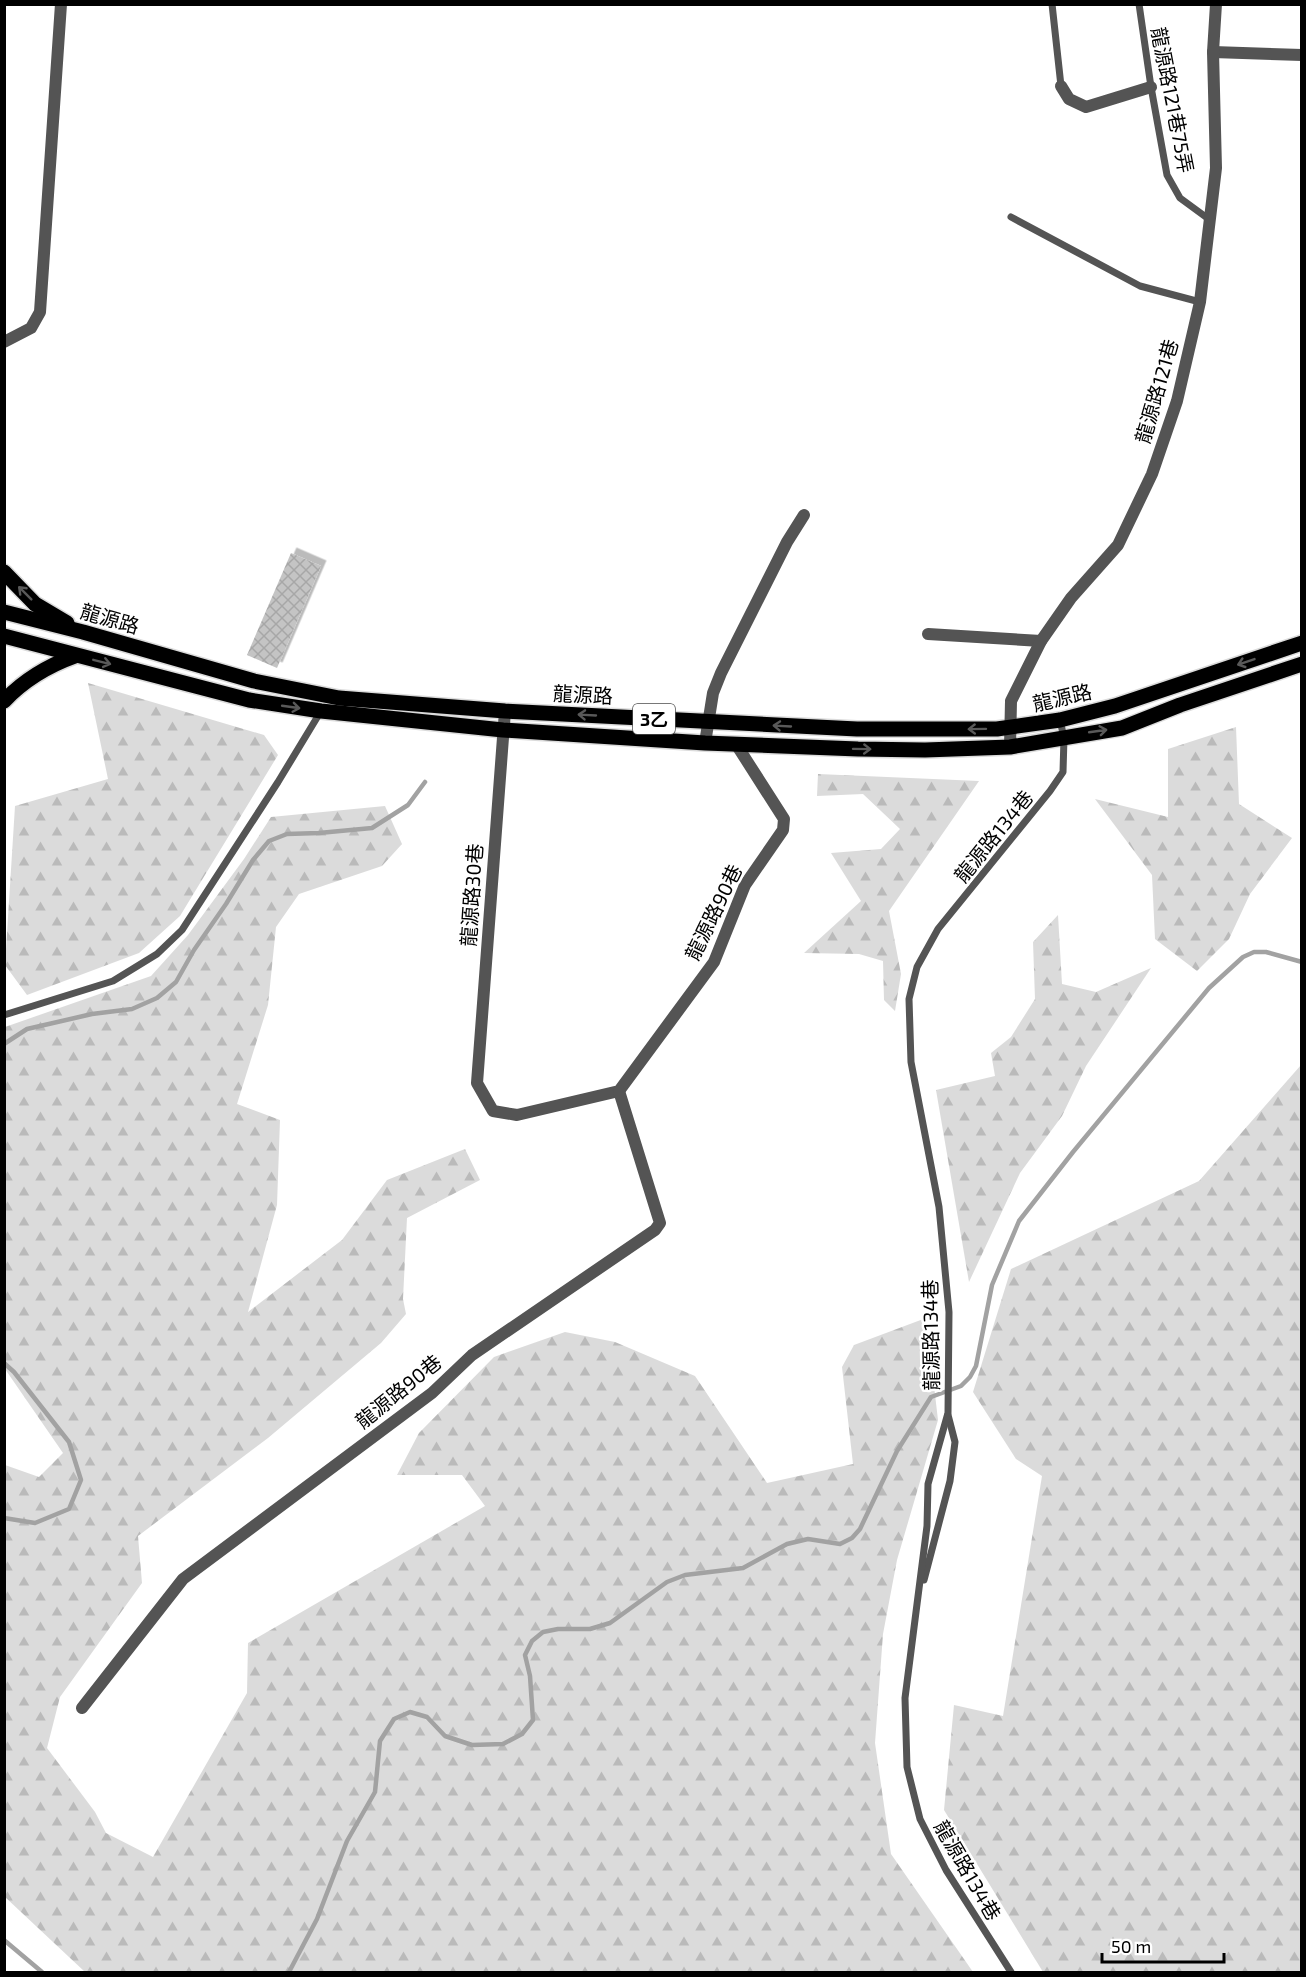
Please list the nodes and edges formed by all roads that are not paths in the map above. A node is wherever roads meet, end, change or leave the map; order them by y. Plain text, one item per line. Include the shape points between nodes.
1 (61, 4) edge
2 (1052, 4) edge
3 (1139, 4) edge
4 (1216, 4) edge
5 (1214, 52) junction
6 (1302, 55) edge
7 (1061, 86) joint
8 (1151, 87) junction
9 (1011, 217) dead end
10 (1210, 220) junction
11 (1200, 302) junction
12 (4, 342) edge
13 (804, 515) dead end
14 (4, 572) edge
15 (4, 612) edge
16 (83, 632) junction
17 (928, 634) dead end
18 (4, 636) edge
19 (1041, 641) junction
20 (1302, 643) edge
21 (75, 656) junction
22 (1302, 664) edge
23 (4, 701) edge
24 (321, 711) junction
25 (505, 711) junction
26 (1060, 720) junction
27 (708, 722) junction
28 (1010, 728) junction
29 (503, 730) junction
30 (1064, 738) junction
31 (705, 743) junction
32 (736, 744) junction
33 (1010, 747) junction
34 (4, 1015) edge
35 (619, 1091) junction
36 (948, 1413) junction
37 (917, 1608) junction
38 (82, 1707) dead end
39 (1011, 1972) edge

1 - 12 street via 40,312 31,328
2 - 7 lane
3 - 8 lane, 龍源路121巷75弄
4 - 5 street, 龍源路121巷
5 - 6 street
5 - 10 street, 龍源路121巷 via 1216,168
7 - 8 street via 1070,99 1086,107
8 - 10 lane, 龍源路121巷75弄 via 1167,175 1180,198
9 - 11 lane via 1140,286
10 - 11 street, 龍源路121巷
11 - 19 street, 龍源路121巷 via 1177,401 1152,474 1118,545 1071,598
13 - 27 street via 721,673
16 -> 14 main road via 35,604
15 - 16 main road, 龍源路 / 3乙
16 - 25 main road, 龍源路 / 3乙 via 254,681 339,698
17 - 19 street
18 - 21 main road, 3乙
19 - 28 street, 龍源路121巷 via 1011,700
20 -> 26 main road, 龍源路 / 3乙 via 1115,706
21 - 23 main road via 37,673
21 -> 24 main road, 3乙 via 249,700
30 -> 22 main road, 3乙 via 1122,728
24 - 29 main road, 3乙
24 - 34 lane via 182,930 157,954 113,981
27 -> 25 main road, 龍源路 / 3乙
25 - 29 street, 龍源路30巷
26 - 28 main road, 龍源路 / 3乙
26 - 30 lane, 龍源路134巷
28 -> 27 main road, 龍源路 / 3乙 via 857,729
27 - 31 street
28 - 33 street, 龍源路121巷
29 - 31 main road, 3乙
29 - 35 street, 龍源路30巷 via 477,1083 493,1111 517,1115
30 - 33 main road, 3乙
30 - 36 lane, 龍源路134巷 via 1063,772 938,929 916,967 909,999 911,1062 939,1207 949,1312
31 - 32 main road, 3乙
32 -> 33 main road, 3乙 via 925,750
32 - 35 street, 龍源路90巷 via 784,819 783,830 745,885 714,962
35 - 38 street, 龍源路90巷 via 660,1223 655,1230 472,1355 432,1393 183,1579
36 - 37 lane, 龍源路134巷 via 928,1484
36 - 37 lane via 955,1442 950,1481
37 - 39 lane, 龍源路134巷 via 904,1698 909,1778 920,1819 946,1870

